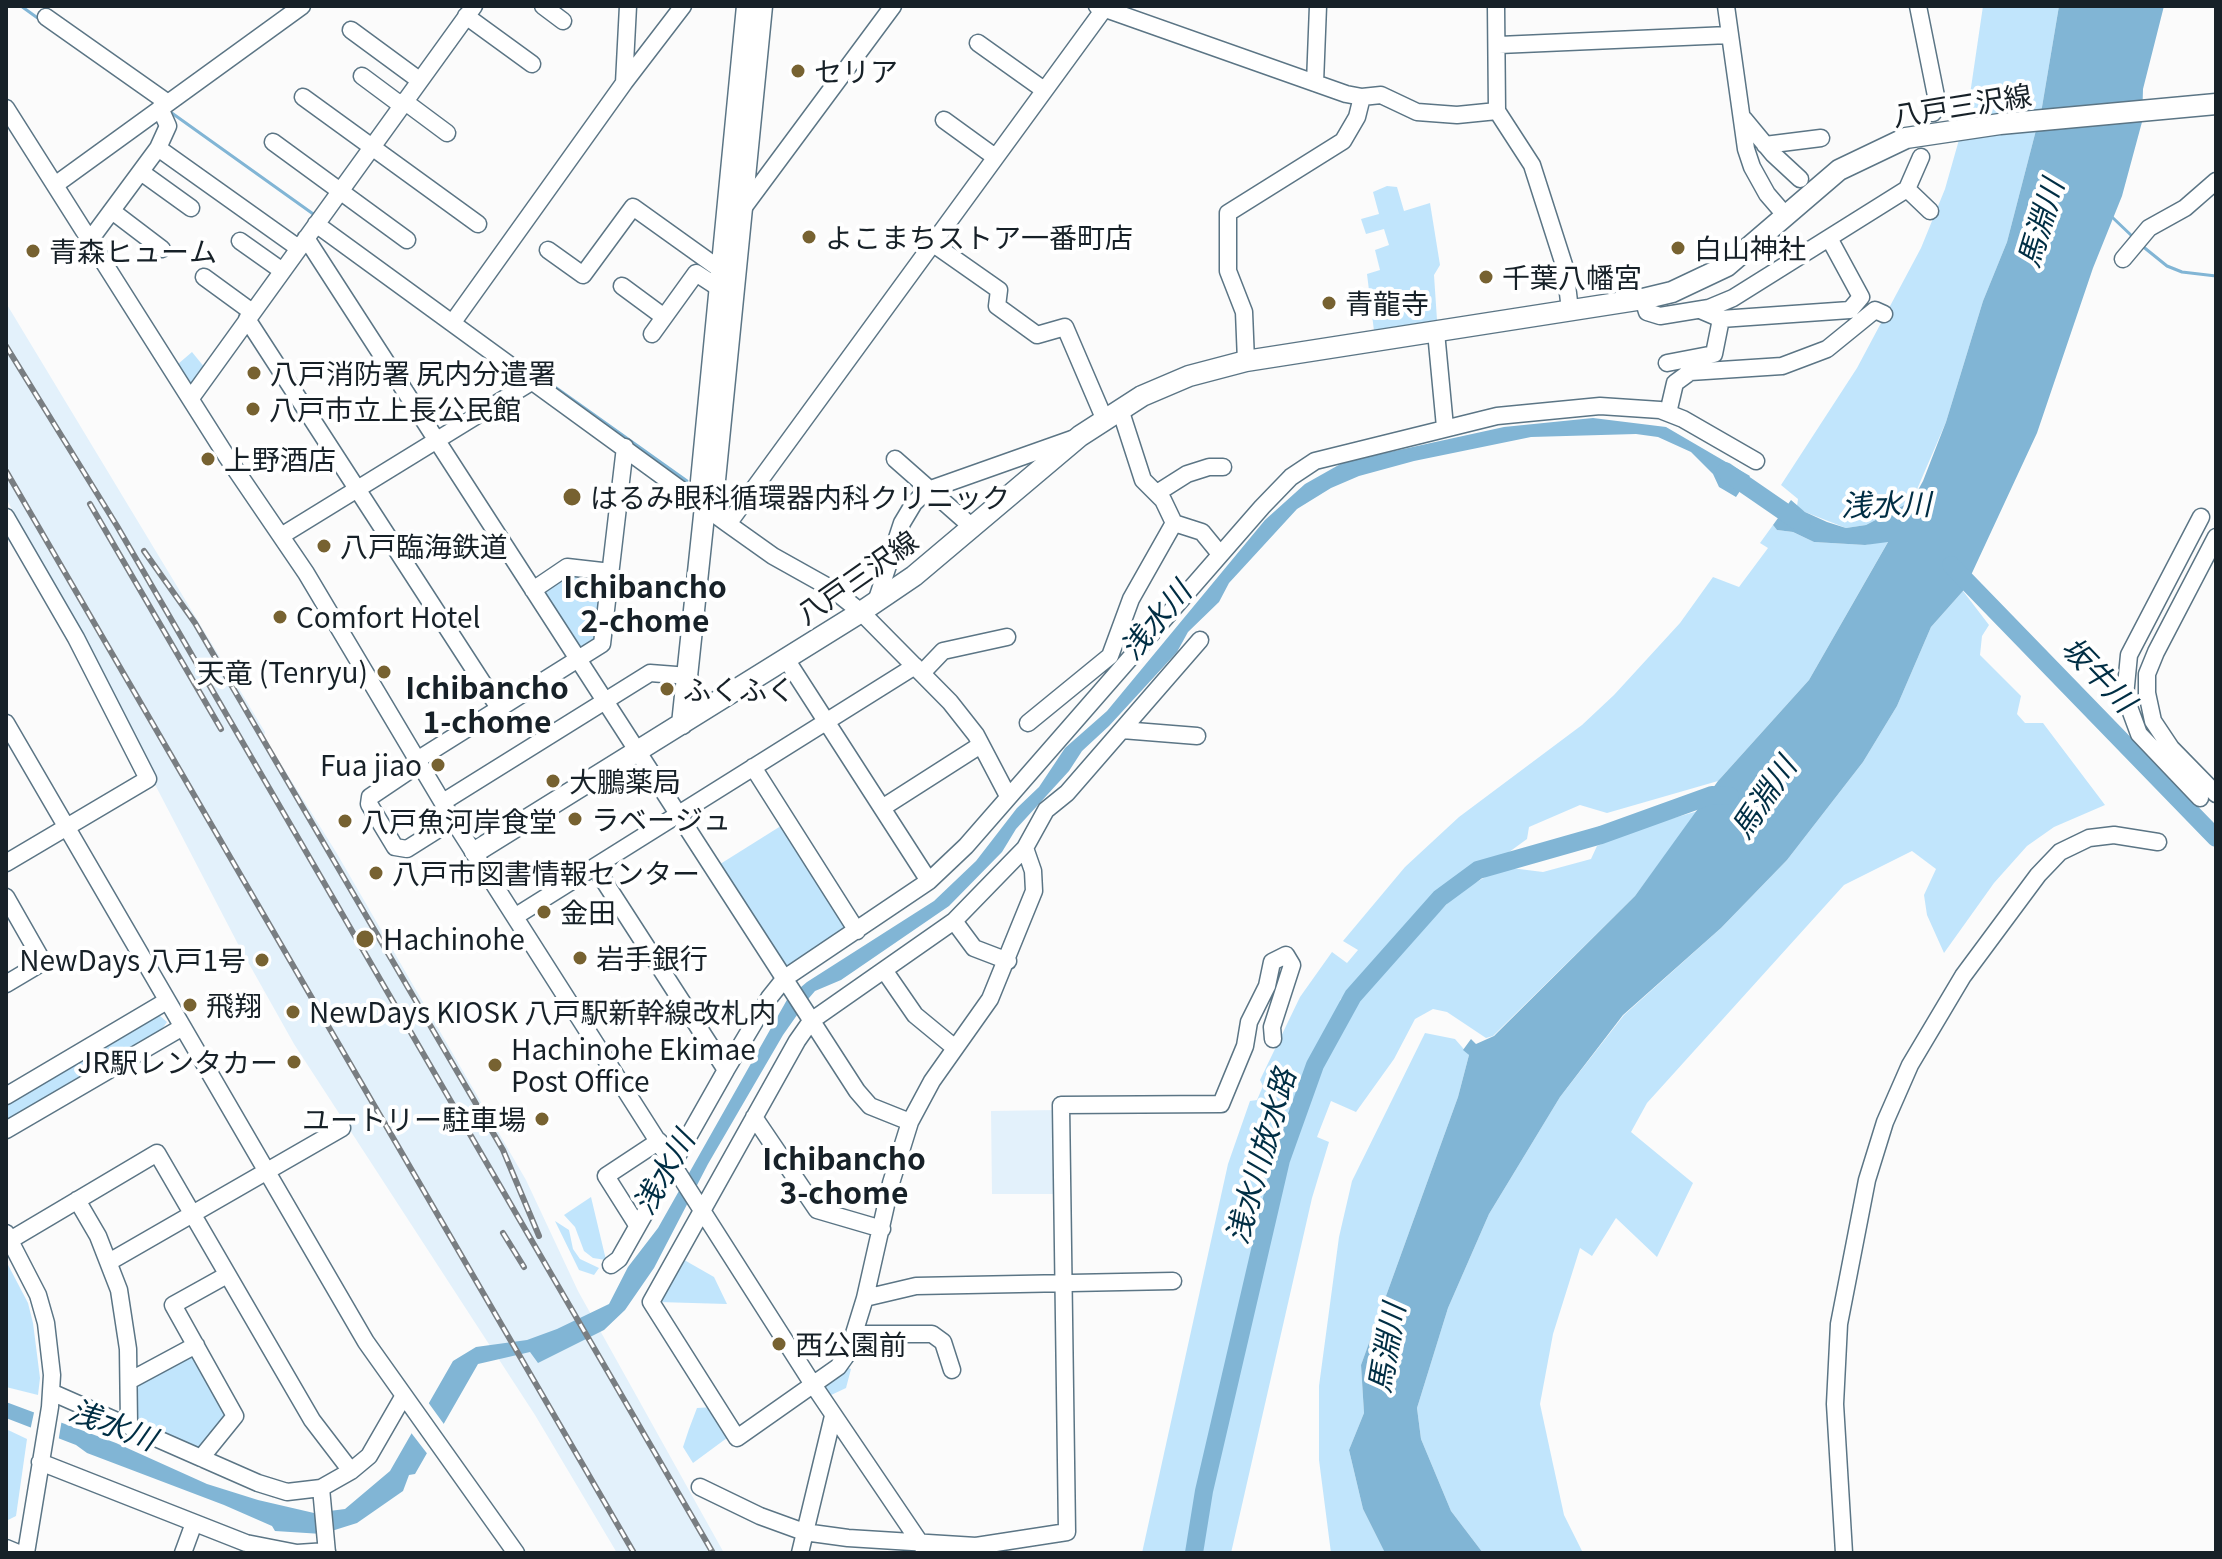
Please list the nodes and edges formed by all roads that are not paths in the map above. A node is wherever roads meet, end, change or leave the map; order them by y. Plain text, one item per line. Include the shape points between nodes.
1 (302, 6) edge
2 (543, 6) edge
3 (628, 6) edge
4 (683, 6) edge
5 (747, 6) edge
6 (762, 6) edge
7 (893, 6) edge
8 (1318, 6) edge
9 (1496, 6) edge
10 (1726, 6) edge
11 (1918, 6) edge
12 (1100, 7) edge
13 (44, 11) edge
14 (470, 11) edge
15 (563, 21) dead end
16 (351, 30) dead end
17 (1729, 35) junction
18 (978, 43) dead end
19 (1499, 45) junction
20 (532, 64) dead end
21 (362, 76) dead end
22 (419, 80) junction
23 (624, 83) junction
24 (1315, 83) junction
25 (1044, 90) junction
26 (303, 97) dead end
27 (1362, 97) junction
28 (403, 103) junction
29 (2216, 104) edge
30 (164, 106) junction
31 (6, 108) edge
32 (1497, 111) junction
33 (1933, 113) dead end
34 (1741, 115) junction
35 (944, 120) dead end
36 (447, 133) dead end
37 (1821, 138) dead end
38 (273, 142) dead end
39 (1765, 145) junction
40 (370, 146) junction
41 (158, 148) junction
42 (995, 157) junction
43 (1921, 157) dead end
44 (141, 172) junction
45 (1800, 179) dead end
46 (2216, 181) edge
47 (55, 185) junction
48 (1907, 189) junction
49 (341, 192) junction
50 (191, 208) dead end
51 (112, 211) junction
52 (741, 211) junction
53 (1930, 211) dead end
54 (1786, 216) junction
55 (319, 221) junction
56 (478, 224) dead end
57 (1829, 238) junction
58 (90, 240) junction
59 (407, 240) dead end
60 (240, 241) dead end
61 (302, 243) junction
62 (932, 243) junction
63 (162, 249) dead end
64 (548, 250) dead end
65 (2123, 259) dead end
66 (281, 270) junction
67 (204, 277) dead end
68 (720, 279) junction
69 (622, 286) dead end
70 (1643, 299) junction
71 (1570, 310) junction
72 (1700, 310) junction
73 (1884, 314) dead end
74 (250, 316) junction
75 (664, 317) junction
76 (1721, 319) junction
77 (453, 322) junction
78 (1436, 332) junction
79 (652, 334) dead end
80 (1246, 361) junction
81 (1667, 363) dead end
82 (533, 381) junction
83 (191, 398) junction
84 (1668, 413) junction
85 (1112, 414) junction
86 (1445, 427) junction
87 (1080, 436) junction
88 (436, 440) junction
89 (625, 447) junction
90 (895, 459) dead end
91 (1756, 461) dead end
92 (1223, 467) dead end
93 (358, 489) junction
94 (928, 490) junction
95 (1157, 493) junction
96 (705, 506) junction
97 (2201, 517) dead end
98 (7, 520) edge
99 (1174, 523) junction
100 (728, 524) junction
101 (971, 526) junction
102 (281, 536) junction
103 (2216, 537) edge
104 (1220, 554) junction
105 (611, 572) junction
106 (533, 590) junction
107 (869, 607) junction
108 (1007, 637) dead end
109 (1200, 640) dead end
110 (578, 659) junction
111 (786, 659) junction
112 (918, 669) junction
113 (689, 676) junction
114 (605, 701) junction
115 (499, 708) junction
116 (826, 722) junction
117 (6, 723) edge
118 (1028, 723) dead end
119 (682, 724) junction
120 (1122, 730) junction
121 (1197, 736) dead end
122 (979, 746) junction
123 (639, 751) junction
124 (418, 762) junction
125 (753, 767) junction
126 (1008, 796) junction
127 (2208, 796) edge
128 (443, 802) junction
129 (882, 808) junction
130 (679, 814) junction
131 (453, 820) junction
132 (67, 828) junction
133 (2158, 842) dead end
134 (1025, 848) junction
135 (475, 852) junction
136 (6, 863) edge
137 (595, 867) junction
138 (929, 881) junction
139 (6, 897) edge
140 (516, 916) junction
141 (12, 920) edge
142 (954, 921) junction
143 (857, 931) junction
144 (1008, 961) junction
145 (884, 970) junction
146 (785, 978) junction
147 (6, 984) edge
148 (165, 1002) junction
149 (810, 1018) junction
150 (181, 1028) junction
151 (1273, 1039) dead end
152 (955, 1048) junction
153 (726, 1070) junction
154 (6, 1096) edge
155 (754, 1117) junction
156 (910, 1122) junction
157 (342, 1128) dead end
158 (6, 1130) edge
159 (659, 1141) junction
160 (674, 1165) junction
161 (265, 1171) junction
162 (77, 1200) junction
163 (700, 1205) junction
164 (191, 1213) junction
165 (637, 1225) junction
166 (882, 1229) junction
167 (9, 1236) edge
168 (109, 1262) junction
169 (611, 1265) dead end
170 (227, 1275) junction
171 (1173, 1281) dead end
172 (1062, 1282) junction
173 (865, 1298) junction
174 (854, 1334) junction
175 (196, 1345) junction
176 (952, 1370) dead end
177 (129, 1381) junction
178 (812, 1383) junction
179 (403, 1397) junction
180 (51, 1400) junction
181 (833, 1416) junction
182 (129, 1424) junction
183 (41, 1455) junction
184 (201, 1458) junction
185 (351, 1471) junction
186 (700, 1487) dead end
187 (322, 1496) junction
188 (194, 1523) junction
189 (804, 1532) junction
190 (327, 1547) edge
191 (6, 1548) edge
192 (923, 1548) edge
193 (18, 1553) edge
194 (26, 1553) edge
195 (183, 1553) edge
196 (516, 1553) edge
197 (800, 1553) edge
198 (1844, 1553) edge

1 - 30 street
2 - 15 street
3 - 23 street
4 - 23 street
5 - 68 main road
6 - 52 main road
7 - 52 street
8 - 24 street
9 - 19 street
10 - 17 street
11 - 33 street via 1936,96
12 - 24 street
12 - 25 street
13 - 30 street
14 - 20 street
14 - 22 street
16 - 22 street
17 - 19 street
17 - 34 street
18 - 25 street
19 - 32 street
21 - 28 street
22 - 28 street
23 - 77 street
24 - 27 street
25 - 42 street
26 - 40 street
27 - 32 street via 1381,95 1417,112
27 - 80 street via 1343,141 1228,213 1228,271 1244,312
28 - 36 street
28 - 40 street
29 - 54 main road, 八戸三沢線 via 1906,138 1839,170
30 - 41 street via 168,126
30 - 47 street
31 - 47 street
32 - 71 street via 1532,165 1565,268
34 - 39 street
34 - 54 street via 1752,167
35 - 42 street
37 - 39 street
38 - 49 street
39 - 45 street
40 - 49 street
40 - 56 street
41 - 44 street
41 - 61 street
42 - 62 street
43 - 48 street
44 - 50 street
44 - 51 street
46 - 65 street via 2185,208 2149,228
47 - 58 street
48 - 53 street
48 - 57 street
49 - 55 street
49 - 59 street
51 - 58 street
51 - 63 street
52 - 96 main road via 715,484
54 - 70 main road, 八戸三沢線 via 1727,266 1700,281
55 - 61 street
55 - 77 street
57 - 72 street via 1733,298
57 - 76 street via 1861,297 1850,310
58 - 83 street
60 - 66 street
61 - 66 street
61 - 88 street
62 - 85 street via 999,290 997,306 1037,335 1065,327
62 - 100 street
64 - 68 street via 583,275 633,207
66 - 74 street
67 - 74 street
68 - 75 street via 696,273
68 - 96 main road via 701,481
69 - 75 street
70 - 71 main road, 八戸三沢線
70 - 72 street via 1647,312 1660,316
71 - 78 main road, 八戸三沢線
72 - 76 street
73 - 84 street via 1875,310 1827,349 1782,366 1690,372 1675,383
74 - 83 street
74 - 93 street
75 - 79 street
76 - 81 street via 1714,354
77 - 82 street
78 - 80 main road, 八戸三沢線
78 - 86 street
80 - 85 main road, 八戸三沢線 via 1189,376
82 - 88 street
82 - 89 street
83 - 102 street
84 - 86 street via 1630,407 1548,409
84 - 91 street
85 - 87 main road, 八戸三沢線
85 - 95 street via 1143,480
86 - 104 street via 1315,461 1291,477
87 - 94 street
87 - 101 main road, 八戸三沢線
88 - 93 street
88 - 106 street
89 - 96 street
89 - 105 street
90 - 94 street
92 - 95 street via 1187,474
93 - 102 street
93 - 115 street
94 - 101 street
94 - 107 street via 902,523
95 - 99 street
96 - 100 street
96 - 113 main road
97 - 127 street via 2129,655 2125,696 2139,734
98 - 132 street via 76,638 148,779
99 - 104 street via 1202,532
99 - 118 street via 1131,599 1110,656
100 - 107 street via 773,556
101 - 107 main road, 八戸三沢線
102 - 124 street
103 - 127 street via 2147,674 2153,721
104 - 126 street
105 - 106 street via 567,567
105 - 110 street via 604,639
106 - 110 street
107 - 111 main road, 八戸三沢線
107 - 112 street
108 - 112 street via 943,651
109 - 120 street
110 - 114 street
110 - 115 street
111 - 116 street
111 - 119 main road, 八戸三沢線
112 - 116 street
112 - 122 street via 950,702
113 - 114 street via 650,673
113 - 119 main road
114 - 123 street
114 - 128 street
115 - 124 street
116 - 125 street
116 - 129 street
117 - 132 street
119 - 123 main road, 八戸三沢線
120 - 121 street
120 - 134 street via 1046,810
122 - 126 street
122 - 129 street
123 - 130 street
123 - 135 main road, 八戸三沢線
124 - 128 street
124 - 131 street via 370,797 369,804 395,847 407,849
125 - 130 street
125 - 143 street
126 - 138 street
128 - 131 street
129 - 138 street
130 - 137 street
130 - 146 street
131 - 135 street
132 - 136 street
132 - 148 street
133 - 198 street via 2114,835 2089,838 2060,852 1963,976 1910,1065 1867,1180 1839,1324 1835,1404
134 - 142 street
134 - 144 street via 1034,891
135 - 140 street
137 - 140 street
137 - 153 street
138 - 143 street
139 - 141 street
140 - 159 street
141 - 147 street via 43,962
142 - 144 street via 974,948
142 - 145 street
143 - 146 street
144 - 152 street via 990,999
145 - 149 street
145 - 152 street via 915,1015
146 - 149 street
146 - 153 street
148 - 150 street
148 - 154 street
149 - 155 street
149 - 156 street via 870,1106
150 - 158 street
150 - 161 street
151 - 172 street via 1292,965 1286,955 1272,962 1221,1104 1061,1105
152 - 156 street
153 - 160 street
155 - 163 street
155 - 166 street via 817,1210
156 - 166 street
157 - 161 street
159 - 160 street
159 - 165 street via 606,1176
160 - 163 street
160 - 165 street
161 - 164 street
161 - 179 street
162 - 164 street via 157,1153
162 - 167 street
162 - 168 street
163 - 178 street
163 - 178 street via 651,1302 737,1438
164 - 168 street
164 - 170 street
165 - 169 street
166 - 173 street
167 - 180 street via 46,1323
168 - 177 street via 126,1328
170 - 175 street via 173,1305
170 - 185 street via 312,1420
171 - 172 street
172 - 173 street via 916,1286
172 - 192 street via 1067,1532
173 - 174 street
174 - 176 street via 932,1334 943,1342
174 - 178 street via 838,1367
175 - 177 street
175 - 184 street via 235,1416
177 - 182 street
178 - 181 street
179 - 185 street via 369,1456
179 - 196 street
180 - 182 street
180 - 183 street
181 - 189 street
181 - 192 street
182 - 184 street
183 - 188 street
183 - 194 street
184 - 187 street via 287,1492
185 - 187 street
186 - 189 street
187 - 190 street
188 - 190 street via 263,1548 297,1553
188 - 195 street
189 - 192 street
189 - 197 street
191 - 193 street

